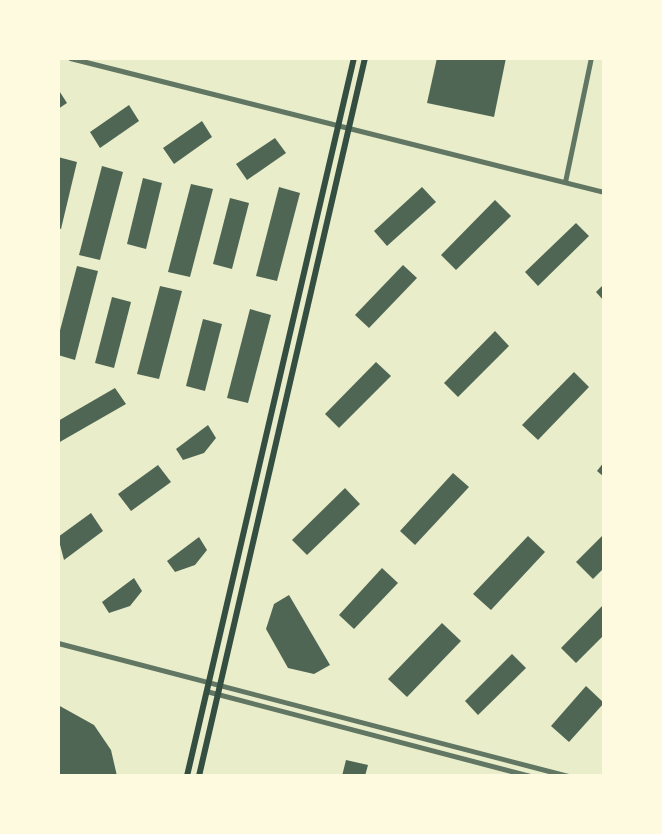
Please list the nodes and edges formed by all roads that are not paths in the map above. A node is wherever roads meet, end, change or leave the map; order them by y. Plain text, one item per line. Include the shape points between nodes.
1 (70, 58) edge
2 (354, 58) edge
3 (365, 58) edge
4 (592, 58) edge
5 (337, 128) junction
6 (347, 130) junction
7 (565, 182) junction
8 (604, 191) edge
9 (58, 643) edge
10 (207, 682) junction
11 (219, 685) junction
12 (206, 691) junction
13 (217, 696) junction
14 (187, 776) edge
15 (200, 776) edge
16 (529, 776) edge
17 (568, 776) edge

1 - 5 street
2 - 5 main road
3 - 6 main road
4 - 7 street
5 - 6 street
5 - 10 main road
6 - 7 street
6 - 11 main road
7 - 8 street
9 - 10 street
10 - 11 street
10 - 12 main road
11 - 13 main road
11 - 17 street
12 - 13 street
12 - 14 main road
13 - 15 main road
13 - 16 street

